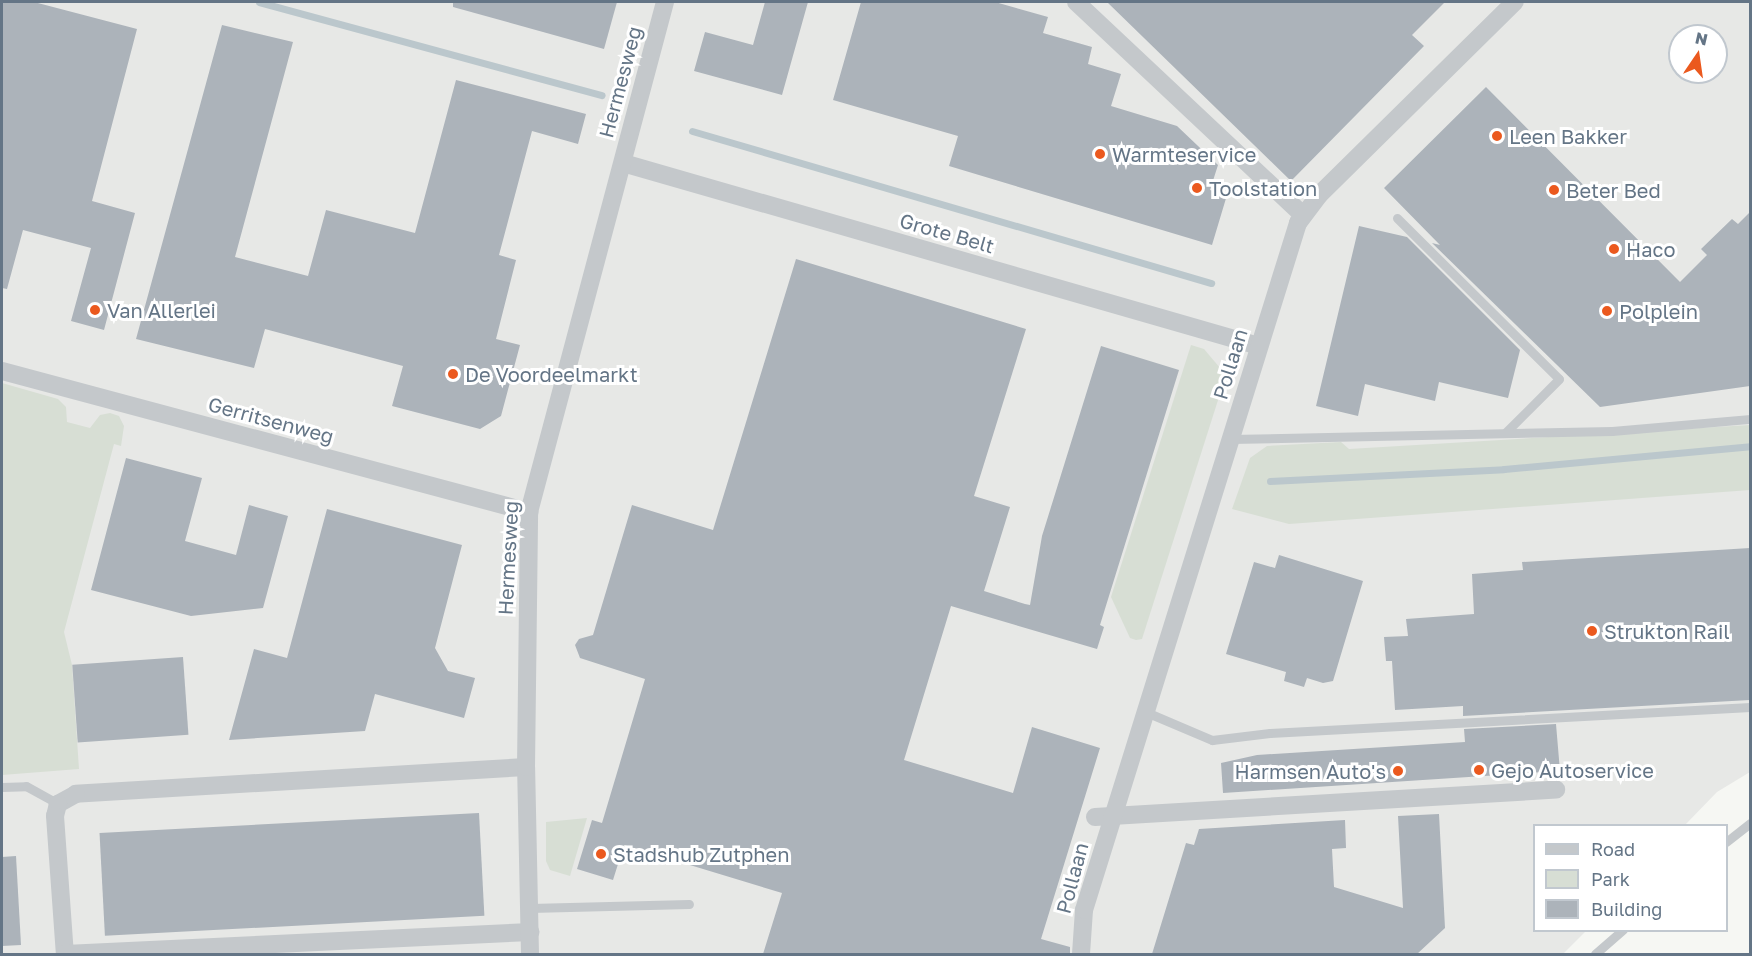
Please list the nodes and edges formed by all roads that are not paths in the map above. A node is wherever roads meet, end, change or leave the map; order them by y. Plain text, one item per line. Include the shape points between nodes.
1 (665, 2) edge
2 (1076, 2) edge
3 (1515, 2) edge
4 (622, 163) junction
5 (1303, 215) junction
6 (1397, 218) dead end
7 (1259, 346) junction
8 (2, 371) edge
9 (1750, 419) edge
10 (1505, 433) junction
11 (1230, 439) junction
12 (529, 512) junction
13 (1750, 707) edge
14 (1146, 711) junction
15 (526, 768) junction
16 (2, 787) edge
17 (1556, 789) dead end
18 (58, 804) junction
19 (1104, 816) junction
20 (1750, 823) edge
21 (1728, 840) edge
22 (689, 904) dead end
23 (530, 908) junction
24 (530, 932) junction
25 (1621, 932) edge
26 (56, 954) edge
27 (65, 954) edge
28 (530, 954) edge
29 (1081, 954) edge
30 (1595, 954) edge

1 - 4 street, Hermesweg
2 - 5 street
3 - 5 street, Pollaan
4 - 7 street, Grote Belt
4 - 12 street, Hermesweg
5 - 7 street, Pollaan
6 - 10 lane via 1559,379
7 - 11 street, Pollaan
8 - 12 street, Gerritsenweg
9 - 10 lane via 1612,431
10 - 11 lane
11 - 14 street, Pollaan
12 - 15 street, Hermesweg
13 - 14 lane via 1270,733 1212,740
14 - 19 street, Pollaan
15 - 18 street via 76,794
15 - 23 street, Hermesweg
16 - 18 lane via 27,786
17 - 19 street
18 - 27 street via 55,826
19 - 29 street, Pollaan via 1084,910
20 - 21 lane
22 - 23 lane
23 - 24 street, Hermesweg
24 - 27 street
24 - 28 street, Hermesweg
25 - 30 lane
26 - 27 street

